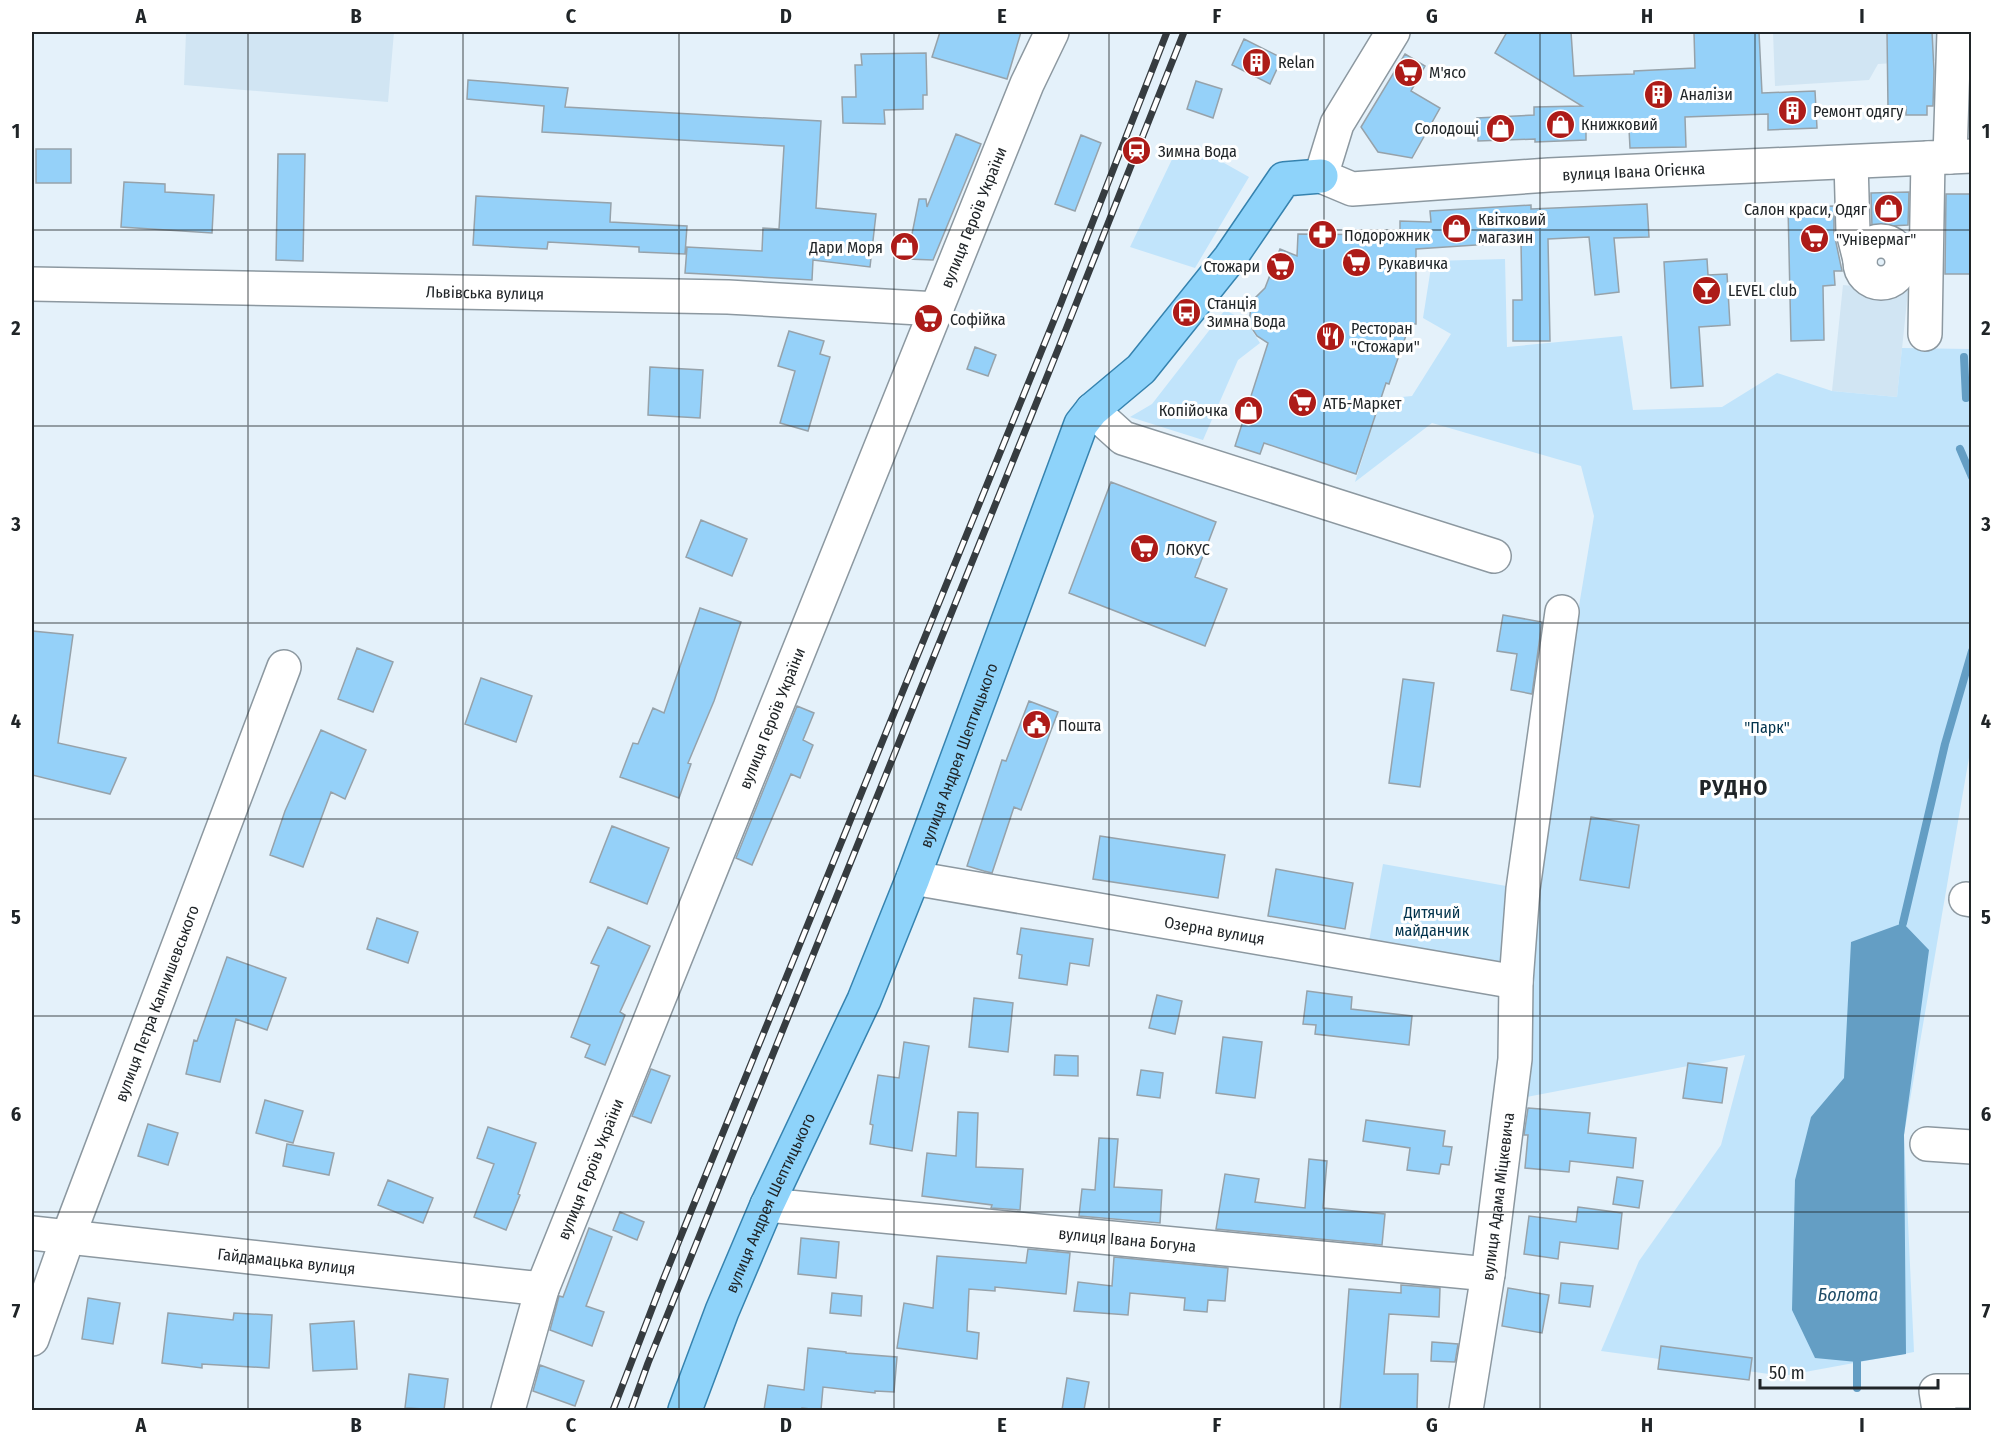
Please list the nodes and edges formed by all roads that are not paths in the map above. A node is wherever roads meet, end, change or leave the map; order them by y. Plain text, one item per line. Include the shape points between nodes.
1 (1052, 32) edge
2 (1393, 32) edge
3 (1954, 32) edge
4 (1950, 157) edge
5 (1851, 162) junction
6 (1321, 176) junction
7 (1860, 260) dead end
8 (32, 284) edge
9 (937, 309) junction
10 (1925, 334) dead end
11 (1092, 410) junction
12 (1494, 556) dead end
13 (1562, 612) dead end
14 (284, 667) dead end
15 (913, 878) junction
16 (1516, 982) junction
17 (1927, 1144) dead end
18 (1971, 1147) edge
19 (767, 1205) junction
20 (32, 1233) edge
21 (68, 1237) junction
22 (1488, 1274) junction
23 (542, 1289) junction
24 (32, 1339) edge
25 (1971, 1391) edge
26 (508, 1410) edge
27 (685, 1410) edge
28 (1466, 1410) edge
29 (1939, 1410) edge

1 - 9 street, вулиця Героїв України via 1027,84
2 - 6 street via 1337,124
3 - 4 street
4 - 5 street, вулиця Івана Огієнка
4 - 10 street
5 - 6 street, вулиця Івана Огієнка via 1549,175 1352,189
5 - 7 street via 1852,232
6 - 11 main road, вулиця Андрея Шептицького via 1284,179 1230,258 1141,369
8 - 9 street, Львівська вулиця via 728,297
9 - 23 street, вулиця Героїв України
11 - 12 street via 1123,438
11 - 15 main road, вулиця Андрея Шептицького via 1082,424
13 - 16 street, вулиця Адама Міцкевича via 1523,889
14 - 21 street, вулиця Петра Калнишевського
15 - 16 street, Озерна вулиця
15 - 19 main road, вулиця Андрея Шептицького via 864,1000
16 - 22 street, вулиця Адама Міцкевича via 1515,1059
17 - 18 street
19 - 22 street, вулиця Івана Богуна
19 - 27 main road, вулиця Андрея Шептицького
20 - 21 street, Гайдамацька вулиця
21 - 23 street, Гайдамацька вулиця
21 - 24 street, вулиця Петра Калнишевського
22 - 28 street, вулиця Адама Міцкевича
23 - 26 street, вулиця Героїв України
25 - 29 street via 1936,1391

